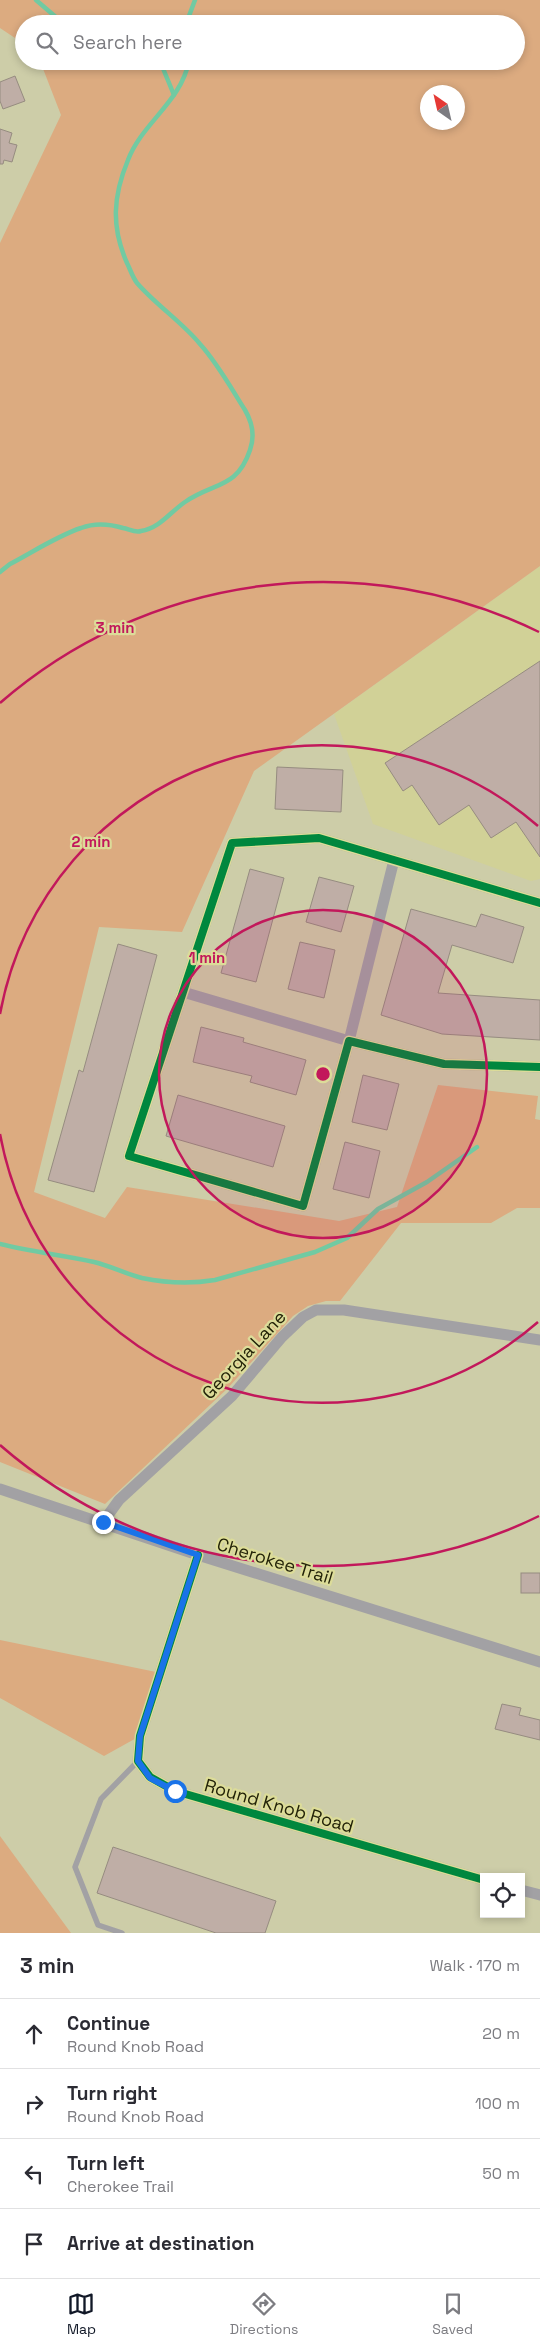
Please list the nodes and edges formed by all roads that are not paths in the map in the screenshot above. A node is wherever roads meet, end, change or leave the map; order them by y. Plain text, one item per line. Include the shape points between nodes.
1 (394, 860) junction
2 (540, 903) edge
3 (183, 992) junction
4 (349, 1041) junction
5 (540, 1067) edge
6 (540, 1340) edge
7 (0, 1489) edge
8 (103, 1522) junction
9 (198, 1555) junction
10 (540, 1662) edge
11 (138, 1761) junction
12 (480, 1879) edge
13 (525, 1891) edge
14 (540, 1895) edge
15 (122, 1933) edge

1 - 2 street
1 - 3 street via 319,838 232,844
1 - 4 street
3 - 4 street
3 - 4 street via 129,1156 303,1206
4 - 5 street via 444,1064
6 - 8 street, Georgia Lane via 344,1310 316,1310 282,1337 232,1396 119,1500
7 - 8 street, Cherokee Trail
8 - 9 street, Cherokee Trail
9 - 10 street, Cherokee Trail
9 - 11 street via 146,1712
11 - 12 street, Round Knob Road via 150,1778 175,1791
11 - 15 lane via 101,1799 75,1868 98,1925
13 - 14 street

